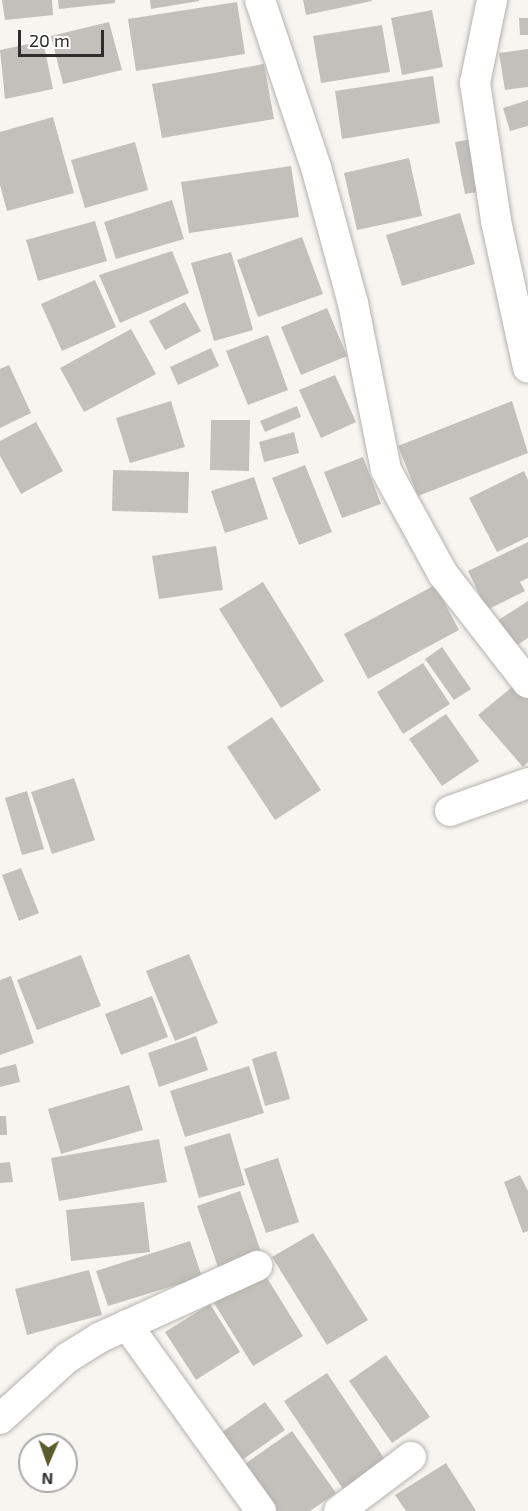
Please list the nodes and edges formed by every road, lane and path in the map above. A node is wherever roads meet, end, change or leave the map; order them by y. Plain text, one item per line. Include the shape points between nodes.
1 (260, 0) edge
2 (492, 0) edge
3 (528, 368) edge
4 (528, 683) edge
5 (528, 783) edge
6 (450, 811) dead end
7 (257, 1266) dead end
8 (127, 1325) junction
9 (0, 1419) edge
10 (411, 1457) dead end
11 (261, 1511) edge
12 (339, 1511) edge

1 - 4 street via 312,156 353,303 386,470 442,574
2 - 3 street via 475,83 495,220
5 - 6 street
7 - 8 street
8 - 9 street via 66,1358
8 - 11 street
10 - 12 street

